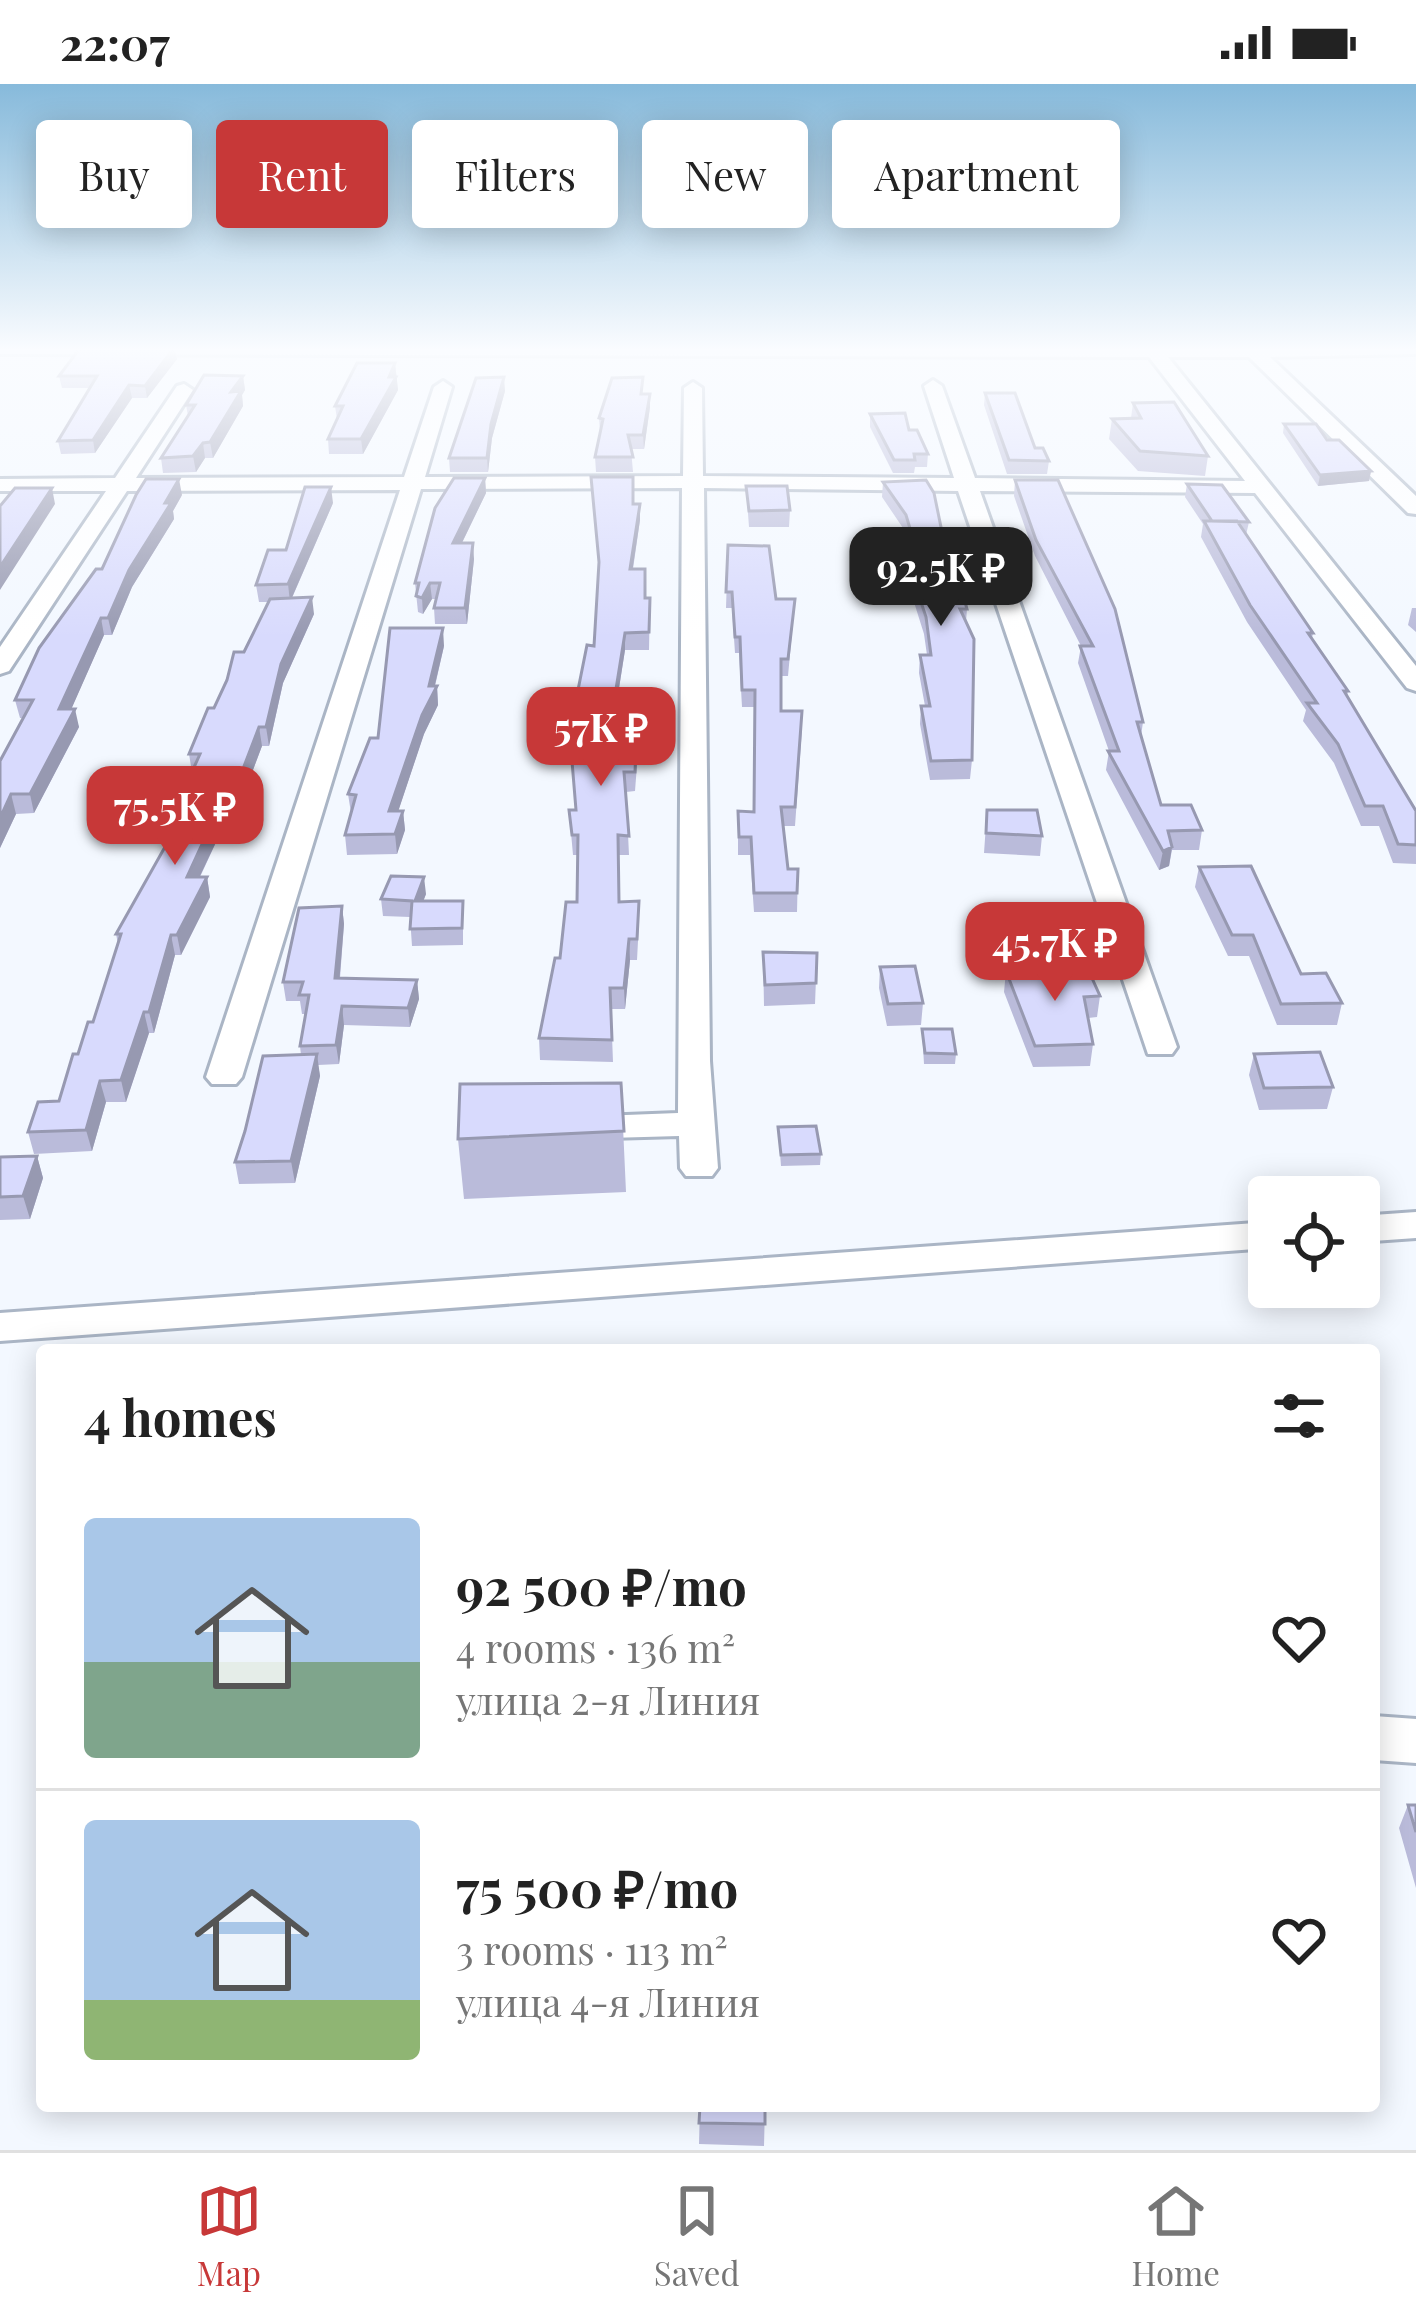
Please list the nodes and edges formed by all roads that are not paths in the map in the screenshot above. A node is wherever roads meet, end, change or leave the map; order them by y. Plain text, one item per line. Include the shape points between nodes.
1 (150, 444) edge
2 (427, 444) edge
3 (694, 444) edge
4 (955, 444) edge
5 (1228, 444) edge
6 (1350, 444) edge
7 (694, 482) junction
8 (416, 483) junction
9 (125, 484) junction
10 (970, 484) junction
11 (0, 485) edge
12 (1262, 487) junction
13 (1416, 508) edge
14 (0, 666) edge
15 (1416, 683) edge
16 (1160, 1047) dead end
17 (224, 1077) dead end
18 (697, 1124) junction
19 (545, 1130) edge
20 (699, 1168) dead end
21 (1416, 1225) edge
22 (1380, 1228) edge
23 (1248, 1237) edge
24 (0, 1327) edge
25 (1380, 1738) edge
26 (1416, 1741) edge

1 - 9 street
2 - 8 street
3 - 7 street
4 - 10 street
5 - 12 street
6 - 13 street
7 - 8 street
7 - 10 street
7 - 18 street
8 - 9 street
8 - 17 street
9 - 11 street
9 - 14 street
10 - 12 street
10 - 16 street
12 - 15 street
18 - 19 street
18 - 20 street
21 - 22 street
23 - 24 street
25 - 26 street

